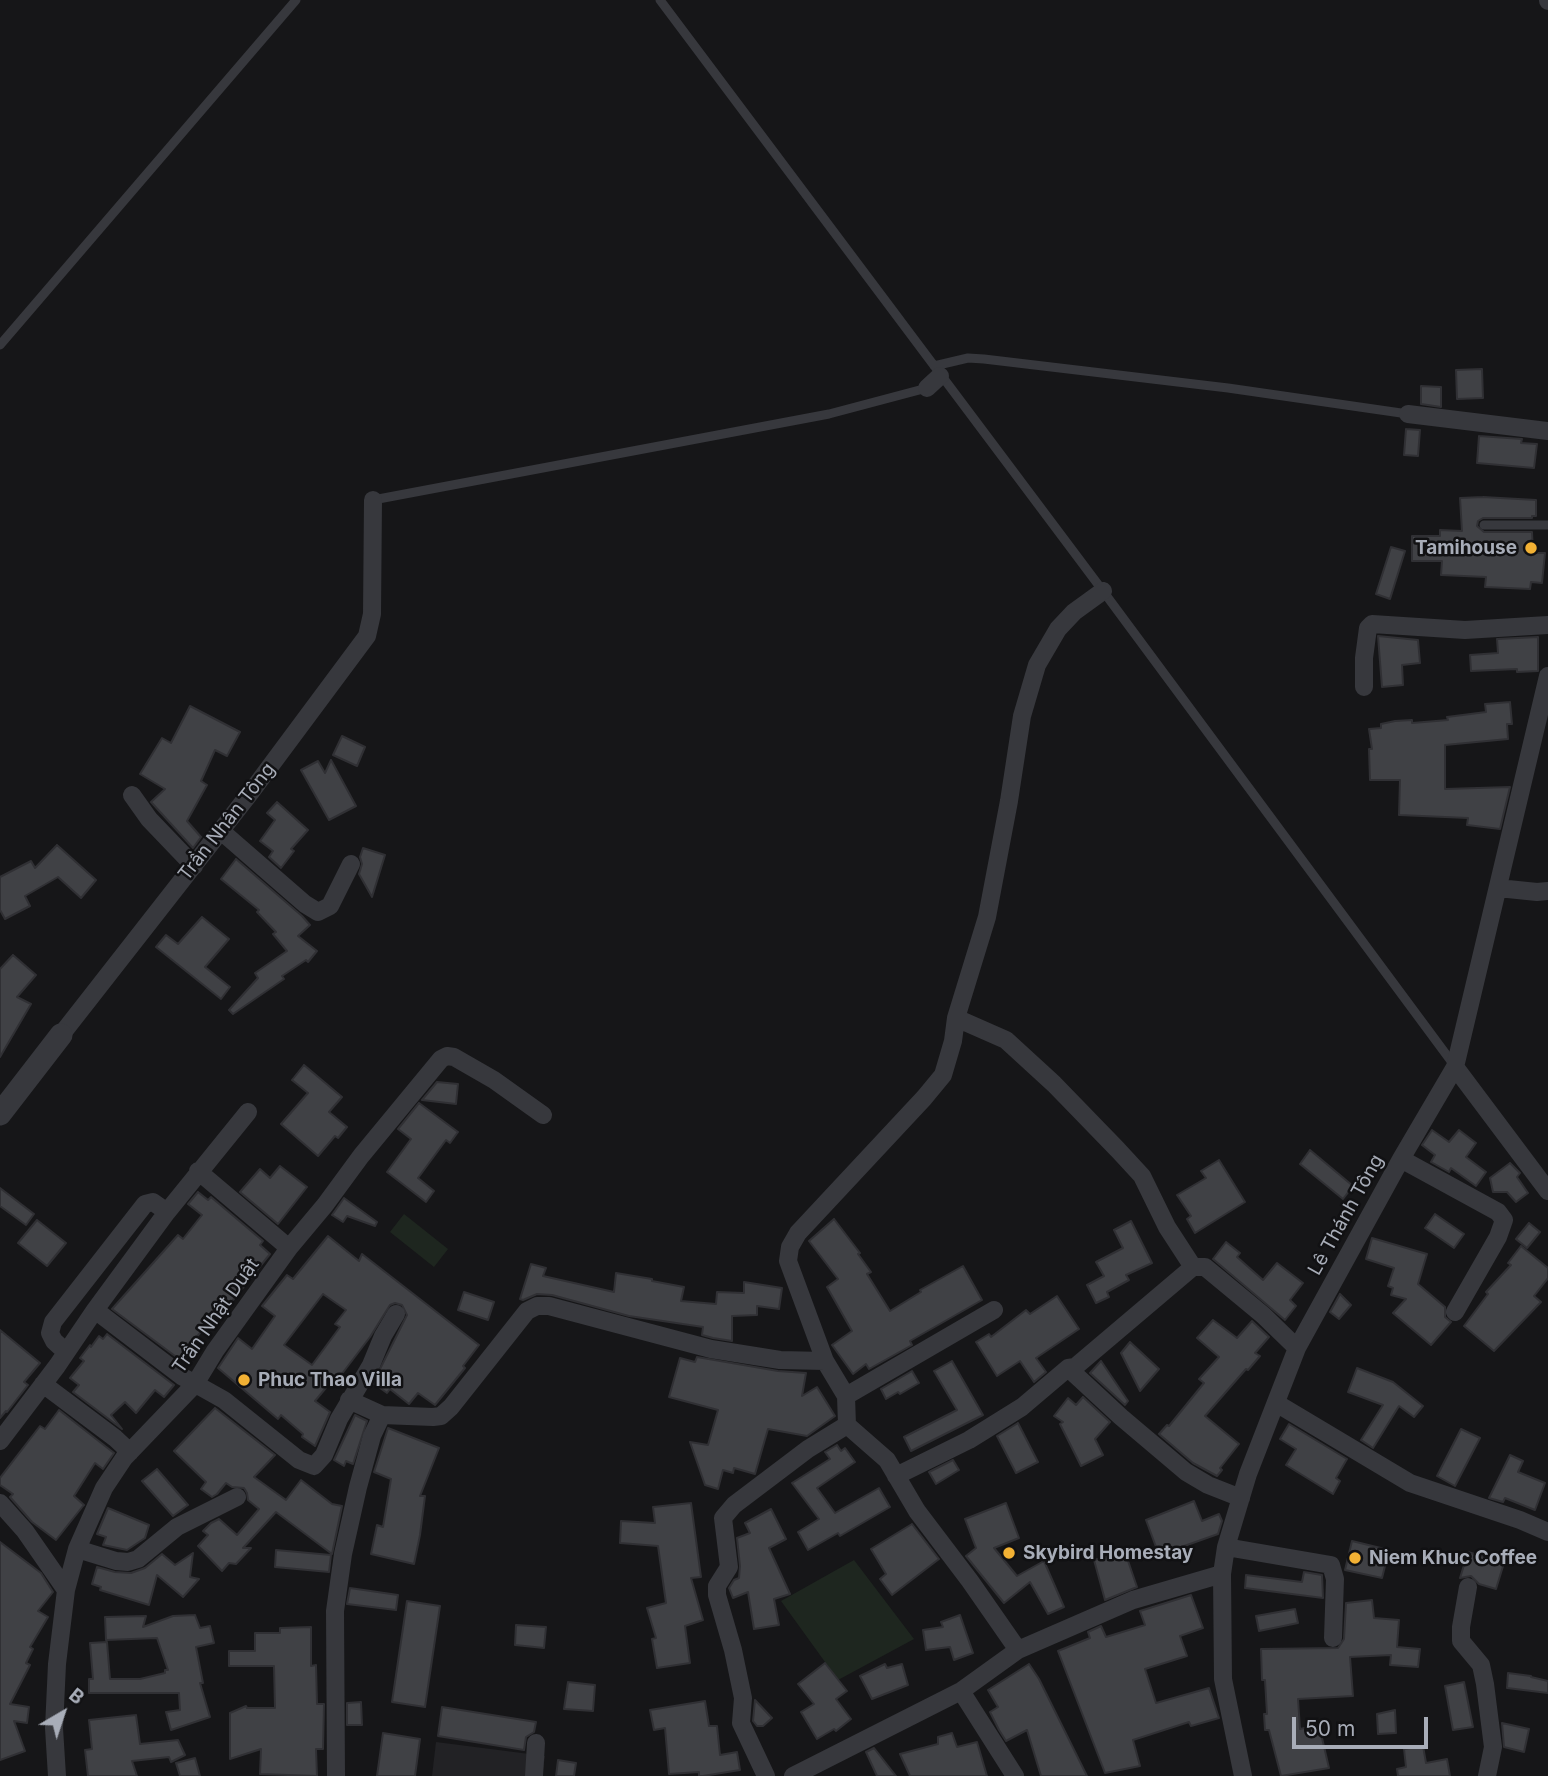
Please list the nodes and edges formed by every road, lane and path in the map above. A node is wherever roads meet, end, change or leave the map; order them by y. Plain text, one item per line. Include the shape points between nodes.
1 (296, 0) edge
2 (660, 0) edge
3 (0, 345) edge
4 (934, 377) junction
5 (1408, 414) joint
6 (1548, 431) edge
7 (373, 500) joint
8 (1484, 525) dead end
9 (1548, 525) edge
10 (1103, 591) junction
11 (1548, 625) edge
12 (1548, 676) edge
13 (1364, 687) dead end
14 (131, 795) dead end
15 (221, 831) junction
16 (351, 864) dead end
17 (194, 866) junction
18 (1497, 888) junction
19 (1548, 891) edge
20 (956, 1018) junction
21 (61, 1035) joint
22 (1455, 1067) junction
23 (248, 1112) dead end
24 (0, 1114) edge
25 (543, 1115) dead end
26 (1401, 1159) junction
27 (198, 1171) junction
28 (1548, 1191) edge
29 (167, 1212) junction
30 (289, 1248) junction
31 (1193, 1267) junction
32 (95, 1310) junction
33 (994, 1310) dead end
34 (1455, 1312) dead end
35 (396, 1314) dead end
36 (1297, 1348) junction
37 (66, 1352) junction
38 (825, 1361) junction
39 (1068, 1368) junction
40 (43, 1384) junction
41 (195, 1384) junction
42 (846, 1395) junction
43 (349, 1400) junction
44 (1276, 1403) junction
45 (382, 1415) junction
46 (847, 1425) junction
47 (0, 1441) edge
48 (130, 1452) junction
49 (896, 1476) junction
50 (237, 1497) dead end
51 (1241, 1498) junction
52 (0, 1503) edge
53 (1548, 1532) edge
54 (1226, 1547) junction
55 (77, 1549) junction
56 (1222, 1574) junction
57 (1468, 1587) dead end
58 (66, 1590) junction
59 (1333, 1638) dead end
60 (1018, 1650) junction
61 (961, 1691) junction
62 (536, 1743) dead end
63 (57, 1776) edge
64 (336, 1776) edge
65 (534, 1776) edge
66 (766, 1776) edge
67 (793, 1776) edge
68 (1015, 1776) edge
69 (1243, 1776) edge
70 (1487, 1776) edge

1 - 3 lane
2 - 4 lane
4 - 5 lane via 968,358 985,359
4 - 7 lane via 829,414
4 - 10 lane
5 - 6 street
7 - 15 street, Trần Nhân Tông via 372,614 367,636
8 - 9 lane
10 - 20 street via 1058,629 1037,665 1023,716 987,917
10 - 22 lane
11 - 13 street via 1465,631 1372,624 1364,658
12 - 18 street, Lê Thánh Tông
14 - 17 street
15 - 16 street via 318,912 330,906
15 - 17 street, Trần Nhân Tông
17 - 21 street, Trần Nhân Tông
18 - 19 street
18 - 22 street, Lê Thánh Tông
20 - 31 street via 1006,1040 1109,1141 1142,1176
20 - 38 street via 943,1074 790,1247 788,1261
21 - 24 street, Trần Nhân Tông
22 - 26 street, Lê Thánh Tông
22 - 28 street
23 - 27 street
25 - 30 street, Trần Nhật Duật via 454,1057 441,1059
26 - 34 street via 1498,1212 1504,1220
26 - 36 street, Lê Thánh Tông
27 - 29 street
27 - 30 street
29 - 32 street
29 - 37 street via 153,1202 145,1204 52,1322 50,1333
30 - 41 street, Trần Nhật Duật
31 - 36 street via 1205,1267
31 - 39 street via 1075,1367
32 - 37 street
32 - 41 street
33 - 42 street
35 - 43 street
36 - 44 street, Lê Thánh Tông
37 - 40 street
38 - 42 street
38 - 45 street via 780,1360 711,1349 537,1306 527,1311 441,1416
39 - 49 street via 995,1424
39 - 51 street via 1186,1472
40 - 47 street
40 - 48 street
41 - 43 street via 224,1400 299,1460 314,1466 324,1455
41 - 48 street, Trần Nhật Duật
42 - 46 street
43 - 45 street
44 - 51 street, Lê Thánh Tông
44 - 53 street via 1410,1483
45 - 64 street via 358,1487 335,1611
46 - 49 street via 887,1460
46 - 66 street via 733,1505 723,1518 729,1567 717,1586 717,1595 743,1698 741,1723
48 - 55 street, Trần Nhật Duật via 104,1488
49 - 60 street via 916,1511
50 - 55 street via 177,1527 138,1559 116,1561
51 - 54 street, Lê Thánh Tông
52 - 58 street
54 - 56 street, Lê Thánh Tông
54 - 59 street via 1331,1565 1335,1579
55 - 58 street, Trần Nhật Duật
56 - 60 street via 1133,1601
56 - 69 street, Lê Thánh Tông via 1223,1679
57 - 70 street via 1461,1641 1481,1665 1485,1684 1493,1747
58 - 63 street, Trần Nhật Duật via 57,1664
60 - 61 street
61 - 67 street
61 - 68 street
62 - 65 street

